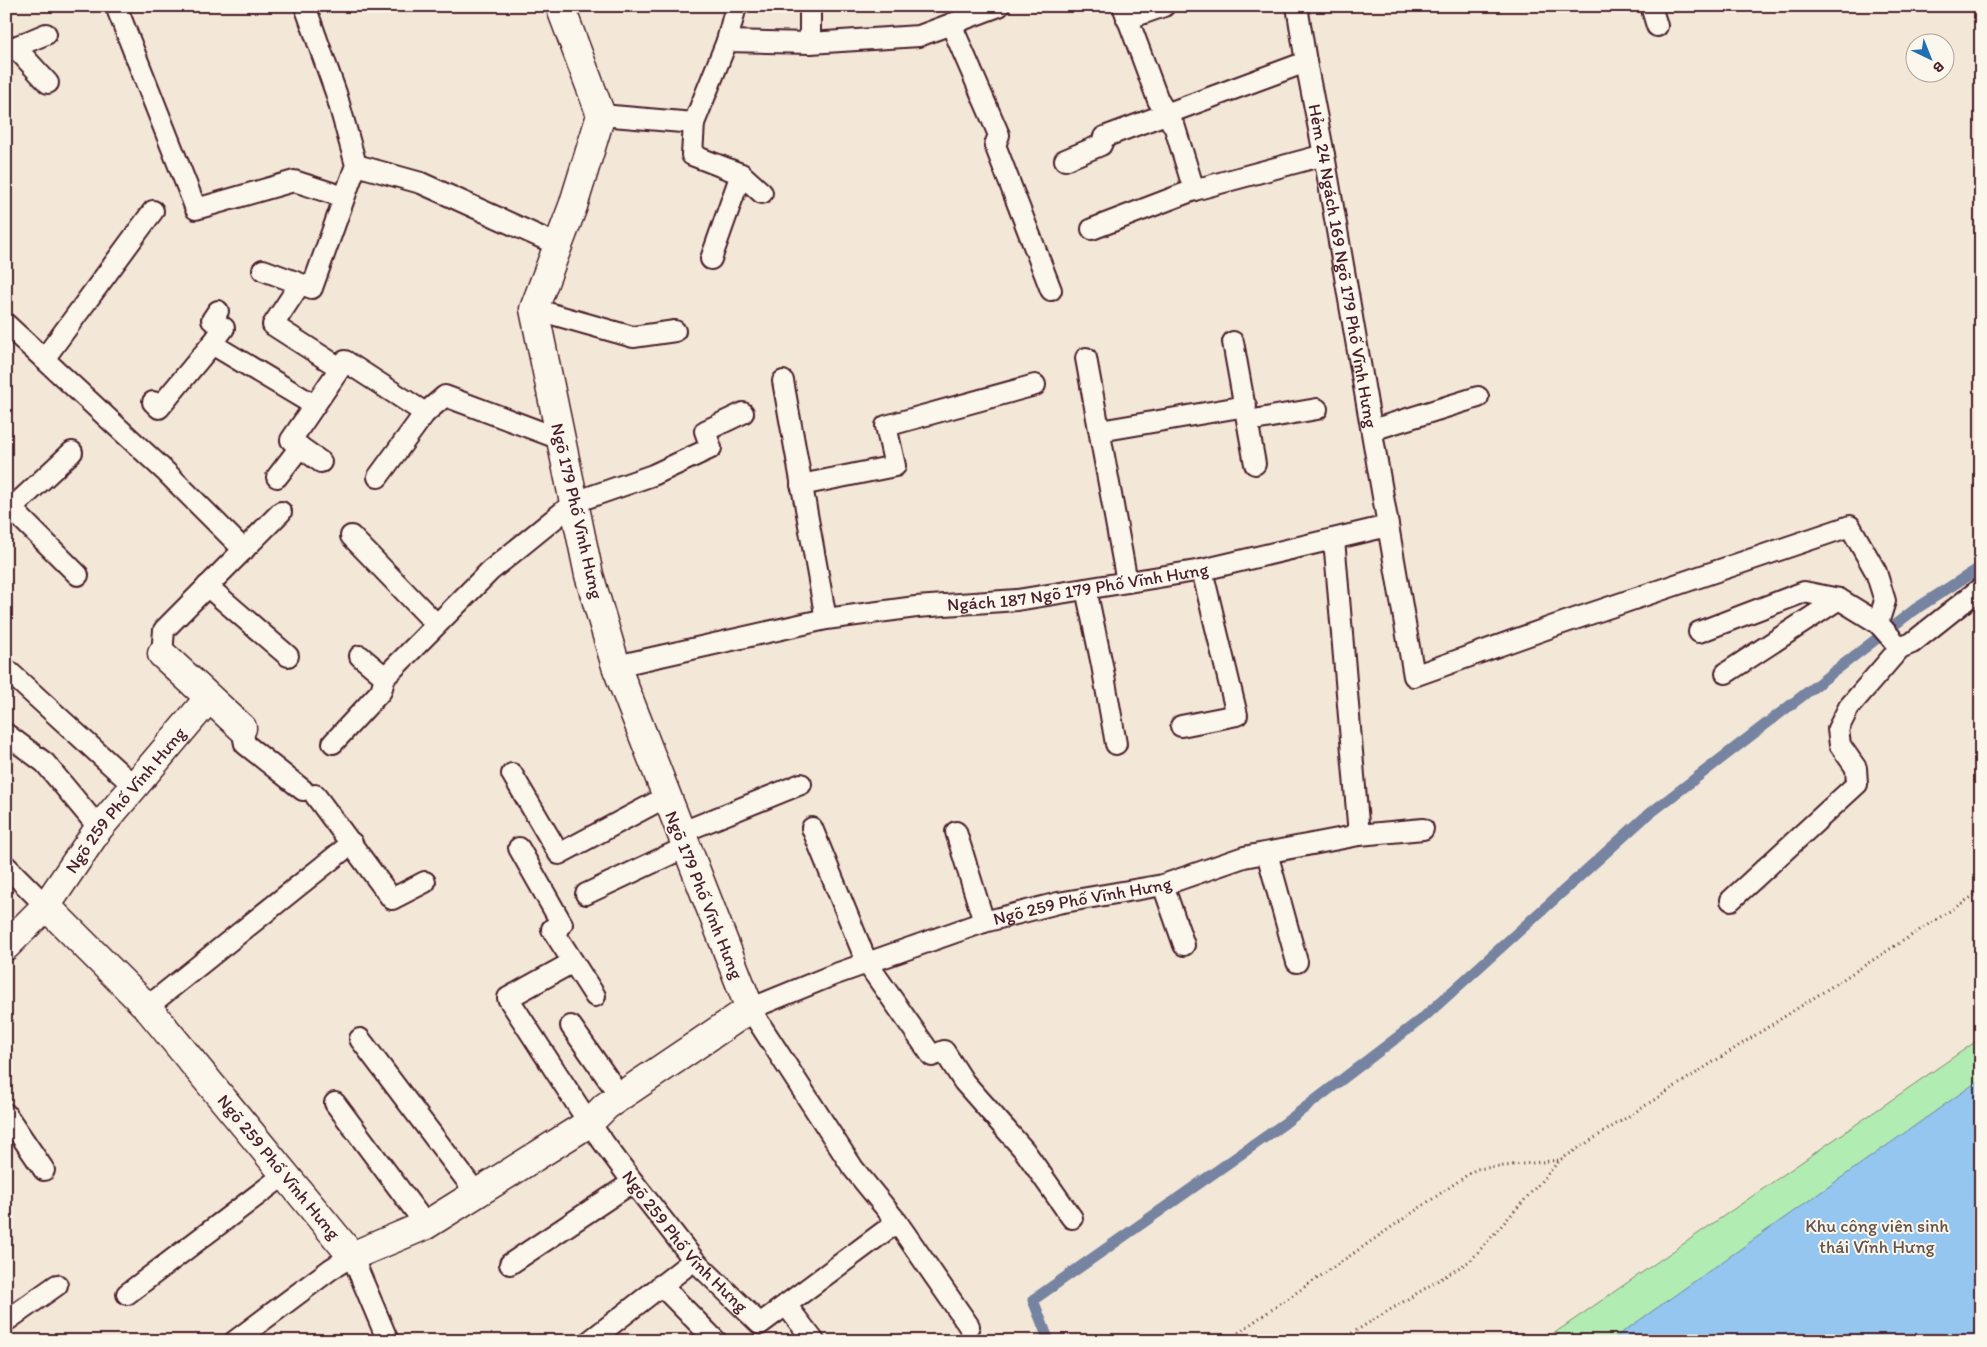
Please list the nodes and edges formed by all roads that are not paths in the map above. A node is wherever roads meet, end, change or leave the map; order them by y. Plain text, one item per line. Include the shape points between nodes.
1 (116, 6) edge
2 (304, 6) edge
3 (560, 6) edge
4 (736, 6) edge
5 (810, 6) edge
6 (999, 6) edge
7 (1164, 6) edge
8 (1297, 6) edge
9 (1651, 6) edge
10 (1125, 12) edge
11 (951, 24) junction
12 (1657, 26) dead end
13 (46, 34) dead end
14 (727, 41) junction
15 (810, 43) junction
16 (10, 50) edge
17 (1306, 62) junction
18 (48, 83) dead end
19 (1166, 114) junction
20 (601, 115) junction
21 (694, 123) junction
22 (1324, 155) junction
23 (1065, 160) dead end
24 (356, 165) junction
25 (741, 174) junction
26 (1194, 190) junction
27 (762, 193) dead end
28 (344, 197) junction
29 (154, 211) dead end
30 (1092, 229) dead end
31 (558, 245) junction
32 (711, 259) dead end
33 (263, 270) dead end
34 (300, 284) junction
35 (1050, 290) dead end
36 (534, 310) junction
37 (218, 311) dead end
38 (6, 324) edge
39 (675, 331) dead end
40 (1233, 342) dead end
41 (212, 344) junction
42 (1086, 358) dead end
43 (44, 359) junction
44 (340, 368) junction
45 (783, 381) dead end
46 (1034, 385) dead end
47 (1478, 396) dead end
48 (153, 402) dead end
49 (314, 405) junction
50 (1317, 409) dead end
51 (425, 412) junction
52 (743, 413) dead end
53 (1247, 414) junction
54 (1372, 430) junction
55 (1100, 431) junction
56 (560, 439) junction
57 (300, 447) junction
58 (72, 452) dead end
59 (321, 462) dead end
60 (1255, 464) dead end
61 (378, 477) dead end
62 (277, 478) dead end
63 (801, 485) junction
64 (575, 502) junction
65 (9, 506) edge
66 (281, 512) dead end
67 (1388, 526) junction
68 (351, 536) dead end
69 (1334, 538) junction
70 (244, 550) junction
71 (1202, 570) junction
72 (78, 574) dead end
73 (1127, 582) junction
74 (207, 586) junction
75 (1981, 588) edge
76 (1086, 589) junction
77 (1839, 599) junction
78 (826, 619) junction
79 (1878, 623) junction
80 (436, 624) junction
81 (1698, 632) dead end
82 (1900, 648) junction
83 (162, 654) joint
84 (288, 656) dead end
85 (360, 656) dead end
86 (616, 666) junction
87 (6, 669) edge
88 (1726, 673) dead end
89 (385, 677) junction
90 (209, 698) junction
91 (1181, 726) dead end
92 (242, 728) joint
93 (6, 734) edge
94 (333, 744) dead end
95 (1116, 744) dead end
96 (512, 774) dead end
97 (801, 784) dead end
98 (134, 786) junction
99 (666, 797) junction
100 (98, 828) junction
101 (812, 828) dead end
102 (1423, 829) dead end
103 (956, 832) dead end
104 (1359, 835) junction
105 (683, 840) junction
106 (352, 844) junction
107 (518, 848) dead end
108 (1267, 853) junction
109 (6, 866) edge
110 (425, 882) dead end
111 (1164, 885) junction
112 (586, 894) dead end
113 (1731, 900) dead end
114 (46, 906) junction
115 (984, 922) junction
116 (1184, 945) dead end
117 (6, 946) edge
118 (572, 962) junction
119 (1297, 962) dead end
120 (867, 963) junction
121 (595, 996) dead end
122 (147, 1007) junction
123 (750, 1009) junction
124 (571, 1026) dead end
125 (360, 1040) dead end
126 (620, 1096) junction
127 (335, 1103) dead end
128 (6, 1114) edge
129 (589, 1123) junction
130 (44, 1170) dead end
131 (284, 1175) junction
132 (633, 1182) junction
133 (477, 1194) junction
134 (1072, 1218) dead end
135 (897, 1222) junction
136 (426, 1225) junction
137 (352, 1256) junction
138 (694, 1260) junction
139 (510, 1264) dead end
140 (56, 1285) dead end
141 (661, 1285) junction
142 (127, 1294) dead end
143 (786, 1305) junction
144 (6, 1321) edge
145 (969, 1326) dead end
146 (235, 1341) edge
147 (388, 1341) edge
148 (590, 1341) edge
149 (716, 1341) edge
150 (814, 1341) edge

1 - 28 lane via 196,209 294,181
2 - 24 lane via 336,94
3 - 20 street
4 - 14 lane
5 - 15 lane
6 - 11 lane
7 - 10 lane
8 - 17 lane, Hẻm 24 Ngách 169 Ngõ 179 Phố Vĩnh Hưng
9 - 12 lane
10 - 19 lane
11 - 15 lane via 919,36
11 - 35 lane via 999,135 995,145
13 - 16 lane
14 - 15 lane
14 - 21 lane
16 - 18 lane
17 - 19 lane
17 - 22 lane, Hẻm 24 Ngách 169 Ngõ 179 Phố Vĩnh Hưng
19 - 23 lane via 1104,137 1101,145
19 - 26 lane via 1175,128
20 - 21 lane
20 - 31 street
21 - 25 lane via 692,155
22 - 26 lane
22 - 54 lane, Hẻm 24 Ngách 169 Ngõ 179 Phố Vĩnh Hưng
24 - 28 lane
24 - 31 lane via 421,183
25 - 27 lane
25 - 32 lane
26 - 30 lane
28 - 34 lane via 312,288
29 - 43 lane
31 - 36 street
33 - 34 lane
34 - 44 lane via 274,325
36 - 39 lane via 633,337
36 - 56 street, Ngõ 179 Phố Vĩnh Hưng
37 - 41 lane via 212,320 224,328
38 - 43 lane
40 - 53 lane
41 - 48 lane via 159,408
41 - 49 lane
42 - 55 lane
43 - 70 lane via 166,472
44 - 49 lane
44 - 51 lane via 345,360
45 - 63 lane
46 - 63 lane via 886,426 894,466
47 - 54 lane
49 - 57 lane via 291,440
50 - 53 lane
51 - 56 lane via 445,396
51 - 61 lane
52 - 64 lane via 705,431 711,448 653,475
53 - 55 lane
53 - 60 lane
54 - 67 lane, Hẻm 24 Ngách 169 Ngõ 179 Phố Vĩnh Hưng
55 - 73 lane
56 - 64 street, Ngõ 179 Phố Vĩnh Hưng
57 - 59 lane
57 - 62 lane
58 - 65 lane
63 - 78 lane
64 - 80 lane via 490,570
64 - 86 street, Ngõ 179 Phố Vĩnh Hưng via 589,575
65 - 72 lane
66 - 70 lane
67 - 69 lane, Ngách 187 Ngõ 179 Phố Vĩnh Hưng
67 - 79 lane via 1414,676 1850,526 1876,572 1885,601
68 - 80 lane
69 - 71 lane, Ngách 187 Ngõ 179 Phố Vĩnh Hưng
69 - 104 lane
70 - 74 lane
71 - 73 lane, Ngách 187 Ngõ 179 Phố Vĩnh Hưng
71 - 91 lane via 1237,715
73 - 76 lane, Ngách 187 Ngõ 179 Phố Vĩnh Hưng
74 - 83 lane via 164,630
74 - 84 lane
75 - 82 lane via 1912,643
76 - 78 lane, Ngách 187 Ngõ 179 Phố Vĩnh Hưng via 1017,600 916,607
76 - 95 lane
77 - 79 lane
77 - 81 lane via 1804,592
77 - 88 lane
78 - 86 lane, Ngách 187 Ngõ 179 Phố Vĩnh Hưng
79 - 82 lane
80 - 89 lane
82 - 113 lane via 1849,707 1838,729 1840,745 1856,768 1857,784
83 - 90 street
85 - 89 lane
86 - 99 street, Ngõ 179 Phố Vĩnh Hưng
87 - 98 lane
89 - 94 lane via 381,691
90 - 92 street
90 - 98 street, Ngõ 259 Phố Vĩnh Hưng
92 - 106 lane via 245,744 309,792
93 - 100 lane via 45,763
96 - 99 lane via 559,854
97 - 105 lane
98 - 100 street, Ngõ 259 Phố Vĩnh Hưng
99 - 105 street, Ngõ 179 Phố Vĩnh Hưng
100 - 114 street, Ngõ 259 Phố Vĩnh Hưng
101 - 120 lane
102 - 104 lane, Ngõ 259 Phố Vĩnh Hưng
103 - 115 lane
104 - 108 lane, Ngõ 259 Phố Vĩnh Hưng
105 - 112 lane
105 - 123 street, Ngõ 179 Phố Vĩnh Hưng
106 - 110 lane via 392,900
106 - 122 lane
107 - 118 lane via 562,924 552,929
108 - 111 lane, Ngõ 259 Phố Vĩnh Hưng via 1244,857
108 - 119 lane
109 - 114 lane
111 - 115 lane, Ngõ 259 Phố Vĩnh Hưng via 1058,903
111 - 116 lane
114 - 117 street, Ngõ 259 Phố Vĩnh Hưng
114 - 122 street, Ngõ 259 Phố Vĩnh Hưng
115 - 120 lane, Ngõ 259 Phố Vĩnh Hưng
118 - 121 lane
118 - 129 lane via 508,998
120 - 123 lane, Ngõ 259 Phố Vĩnh Hưng
120 - 134 lane via 932,1056 944,1050 964,1082 1024,1150
122 - 131 street, Ngõ 259 Phố Vĩnh Hưng
123 - 126 street, Ngõ 259 Phố Vĩnh Hưng
123 - 135 lane via 853,1168
124 - 126 lane
125 - 133 lane
126 - 129 street, Ngõ 259 Phố Vĩnh Hưng
127 - 136 lane
128 - 130 lane
129 - 132 lane, Ngõ 259 Phố Vĩnh Hưng
129 - 133 street, Ngõ 259 Phố Vĩnh Hưng
131 - 137 street, Ngõ 259 Phố Vĩnh Hưng
131 - 142 lane
132 - 138 lane, Ngõ 259 Phố Vĩnh Hưng
132 - 139 lane
133 - 136 street, Ngõ 259 Phố Vĩnh Hưng
135 - 143 lane, Ngõ 259 Phố Vĩnh Hưng
135 - 145 lane
136 - 137 street, Ngõ 259 Phố Vĩnh Hưng
137 - 146 lane
137 - 147 lane
138 - 141 lane
138 - 143 lane, Ngõ 259 Phố Vĩnh Hưng via 760,1324
140 - 144 lane
141 - 148 lane
141 - 149 lane
143 - 150 lane

